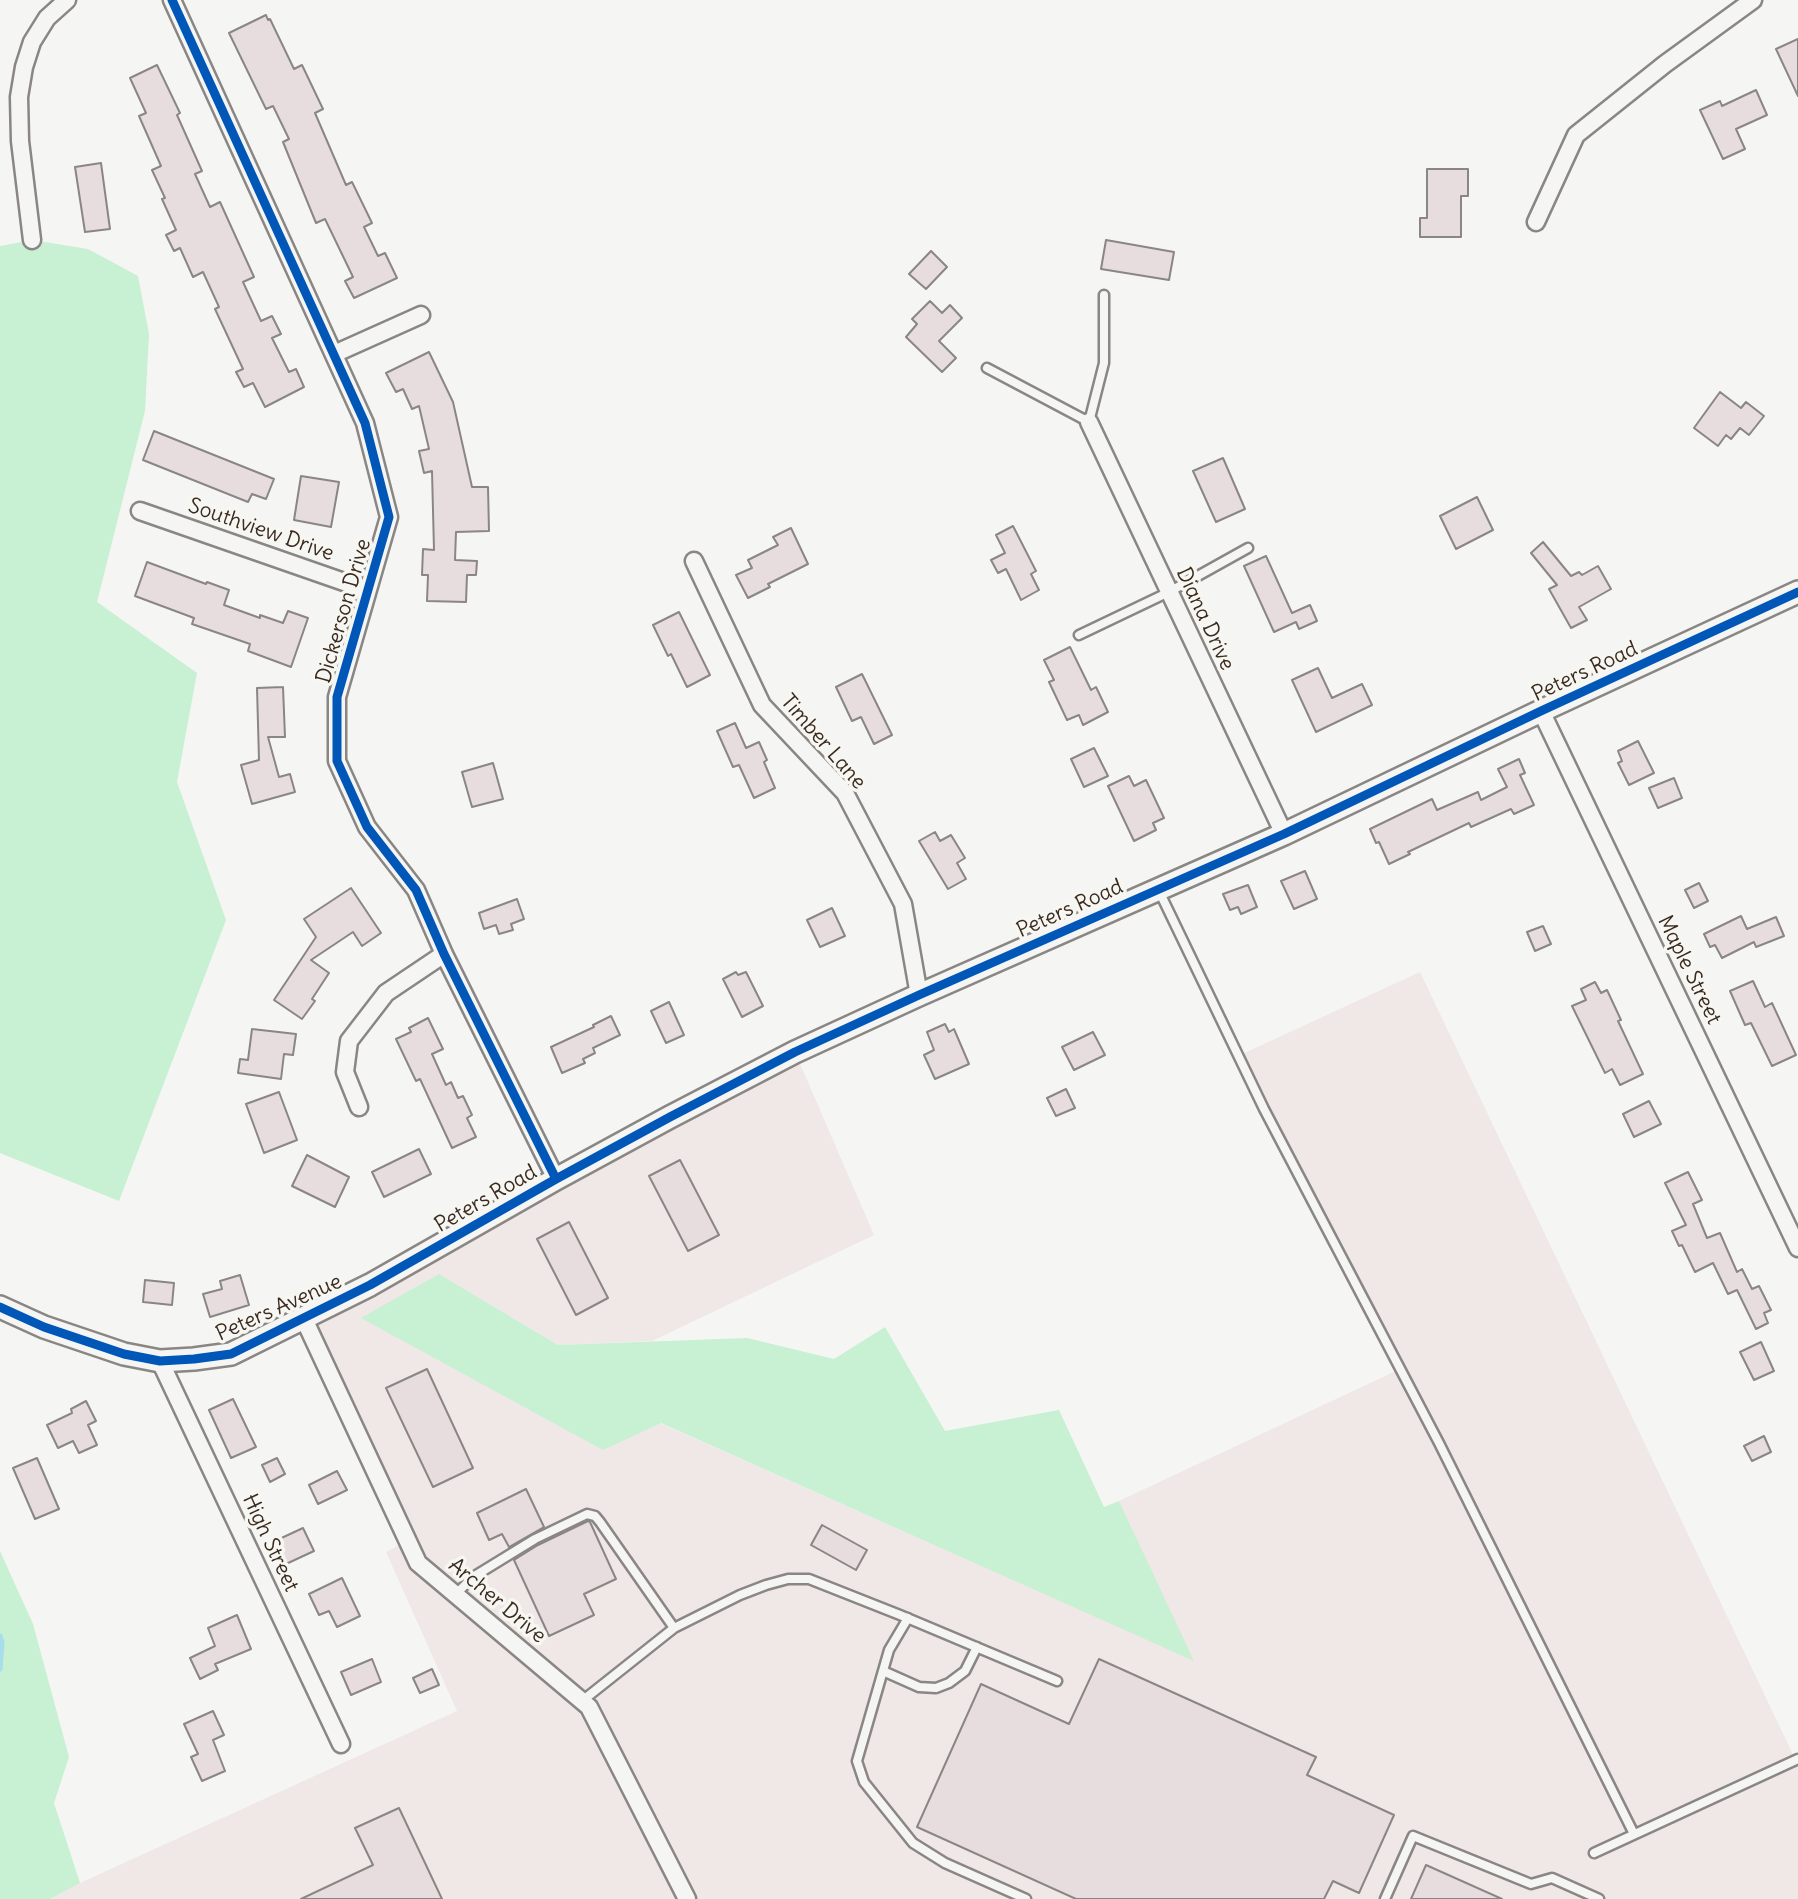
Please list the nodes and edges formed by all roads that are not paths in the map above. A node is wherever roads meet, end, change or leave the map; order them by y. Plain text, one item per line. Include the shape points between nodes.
1 (67, 0) edge
2 (172, 0) edge
3 (1753, 0) edge
4 (1536, 222) dead end
5 (32, 240) dead end
6 (1104, 295) dead end
7 (421, 315) dead end
8 (334, 354) junction
9 (987, 368) dead end
10 (1089, 422) junction
11 (140, 511) dead end
12 (1248, 548) dead end
13 (694, 561) dead end
14 (367, 590) junction
15 (1169, 592) junction
16 (1798, 593) edge
17 (1079, 635) dead end
18 (1541, 710) junction
19 (1284, 834) junction
20 (1158, 888) junction
21 (444, 954) junction
22 (919, 995) junction
23 (359, 1107) dead end
24 (556, 1179) junction
25 (1798, 1248) edge
26 (370, 1285) joint
27 (0, 1307) edge
28 (304, 1319) junction
29 (160, 1361) junction
30 (456, 1594) junction
31 (908, 1618) junction
32 (674, 1628) junction
33 (977, 1647) junction
34 (883, 1671) junction
35 (1057, 1681) dead end
36 (582, 1701) junction
37 (341, 1744) dead end
38 (1798, 1759) edge
39 (1634, 1834) junction
40 (1594, 1853) dead end
41 (687, 1899) edge
42 (1026, 1899) edge
43 (1385, 1899) edge
44 (1599, 1899) edge

1 - 5 street via 47,18 32,41 21,87 20,141
2 - 8 street, Dickerson Drive
3 - 4 street via 1576,135
6 - 10 lane via 1104,363
7 - 8 street
8 - 14 street, Dickerson Drive via 365,423 389,517
9 - 10 lane
10 - 15 street, Diana Drive
11 - 14 street, Southview Drive
12 - 15 lane
13 - 22 street, Timber Lane via 762,705 845,793 904,904
14 - 21 street, Dickerson Drive via 337,697 337,761 367,827 416,890
15 - 17 lane
15 - 19 street, Diana Drive
16 - 18 street, Peters Road
18 - 19 street, Peters Road
18 - 25 street, Maple Street
19 - 20 street, Peters Road
20 - 22 street, Peters Road
20 - 39 lane via 1264,1109 1439,1443
21 - 23 street via 386,993 349,1041 345,1072
21 - 24 street, Dickerson Drive
22 - 24 street, Peters Road via 795,1052
24 - 26 street, Peters Road
26 - 28 street, Peters Avenue
27 - 29 street, Peters Avenue via 124,1354
28 - 29 street, Peters Avenue via 231,1354
28 - 30 street, Archer Drive via 418,1563
29 - 37 street, High Street
30 - 32 lane via 473,1577 535,1539 587,1514 600,1522
30 - 36 street, Archer Drive
31 - 32 lane via 809,1579 788,1579 740,1595
31 - 33 lane
31 - 34 lane via 889,1650
32 - 36 lane
33 - 34 lane via 965,1671 936,1688
33 - 35 lane
34 - 42 lane via 856,1761 864,1782 913,1843 945,1863
36 - 41 street, Archer Drive
38 - 39 lane
39 - 40 lane
43 - 44 lane via 1413,1836 1531,1884 1552,1878

